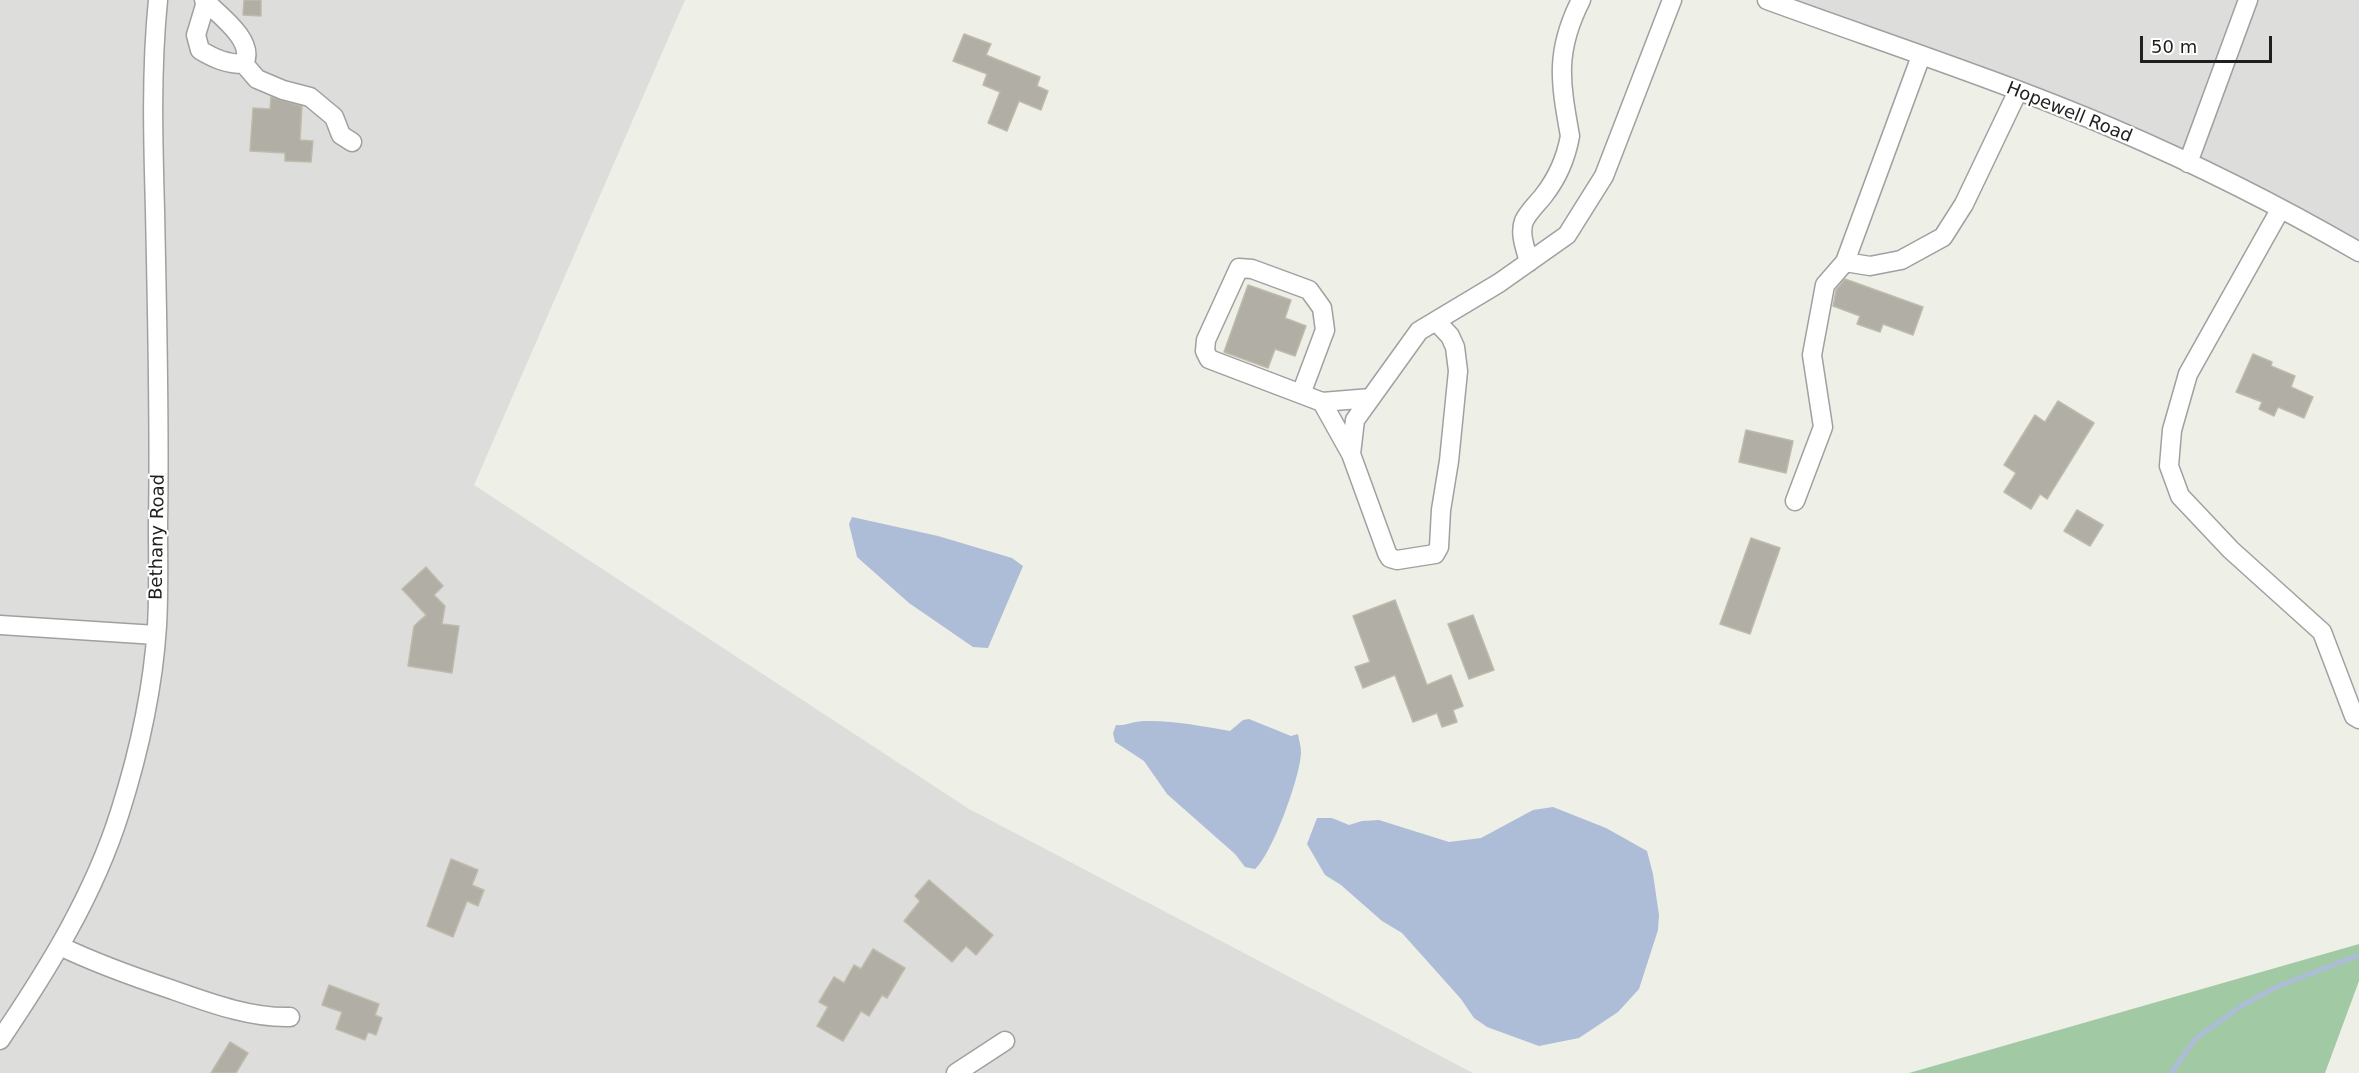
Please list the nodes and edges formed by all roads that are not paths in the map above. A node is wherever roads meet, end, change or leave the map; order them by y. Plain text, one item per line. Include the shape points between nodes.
1 (158, 0) edge
2 (1581, 0) edge
3 (1672, 0) edge
4 (1767, 0) edge
5 (2248, 0) edge
6 (205, 1) edge
7 (1921, 56) junction
8 (244, 64) junction
9 (2018, 91) junction
10 (352, 142) dead end
11 (2188, 163) junction
12 (2280, 210) junction
13 (2359, 252) edge
14 (1529, 262) junction
15 (1845, 262) junction
16 (1436, 321) junction
17 (1301, 394) junction
18 (1371, 398) junction
19 (1322, 402) junction
20 (1351, 454) junction
21 (1795, 501) dead end
22 (0, 625) edge
23 (156, 635) junction
24 (2359, 719) edge
25 (60, 946) junction
26 (290, 1017) dead end
27 (0, 1040) edge
28 (1005, 1041) dead end
29 (956, 1073) edge

1 - 23 street, Bethany Road via 153,95 160,468
2 - 14 street via 1567,30 1561,69 1569,146 1563,166 1524,223
3 - 14 street via 1604,176 1567,235
4 - 7 street, Hopewell Road
5 - 11 street
6 - 8 street via 236,30 248,58
6 - 8 street via 196,35 201,50 215,60
7 - 9 street, Hopewell Road
7 - 15 street
8 - 10 street via 257,79 310,97 334,117 341,135
9 - 11 street, Hopewell Road
9 - 15 street via 1964,204 1943,237 1901,260 1870,266
11 - 12 street, Hopewell Road
12 - 13 street, Hopewell Road
12 - 24 street via 2188,374 2172,430 2169,466 2187,504 2231,550 2322,632
14 - 16 street
15 - 21 street via 1825,285 1812,355 1823,427
16 - 18 street via 1419,331
16 - 20 street via 1450,336 1458,371 1439,547 1435,554 1390,558
17 - 17 street via 1209,359 1205,351 1206,340 1239,268 1309,290 1322,308 1325,330
17 - 19 street
18 - 19 street
18 - 20 street via 1355,420
19 - 20 street
22 - 23 street
23 - 25 street, Bethany Road via 150,689 120,813 97,873
25 - 26 street via 101,966 205,1002 271,1018
25 - 27 street, Bethany Road
28 - 29 street

